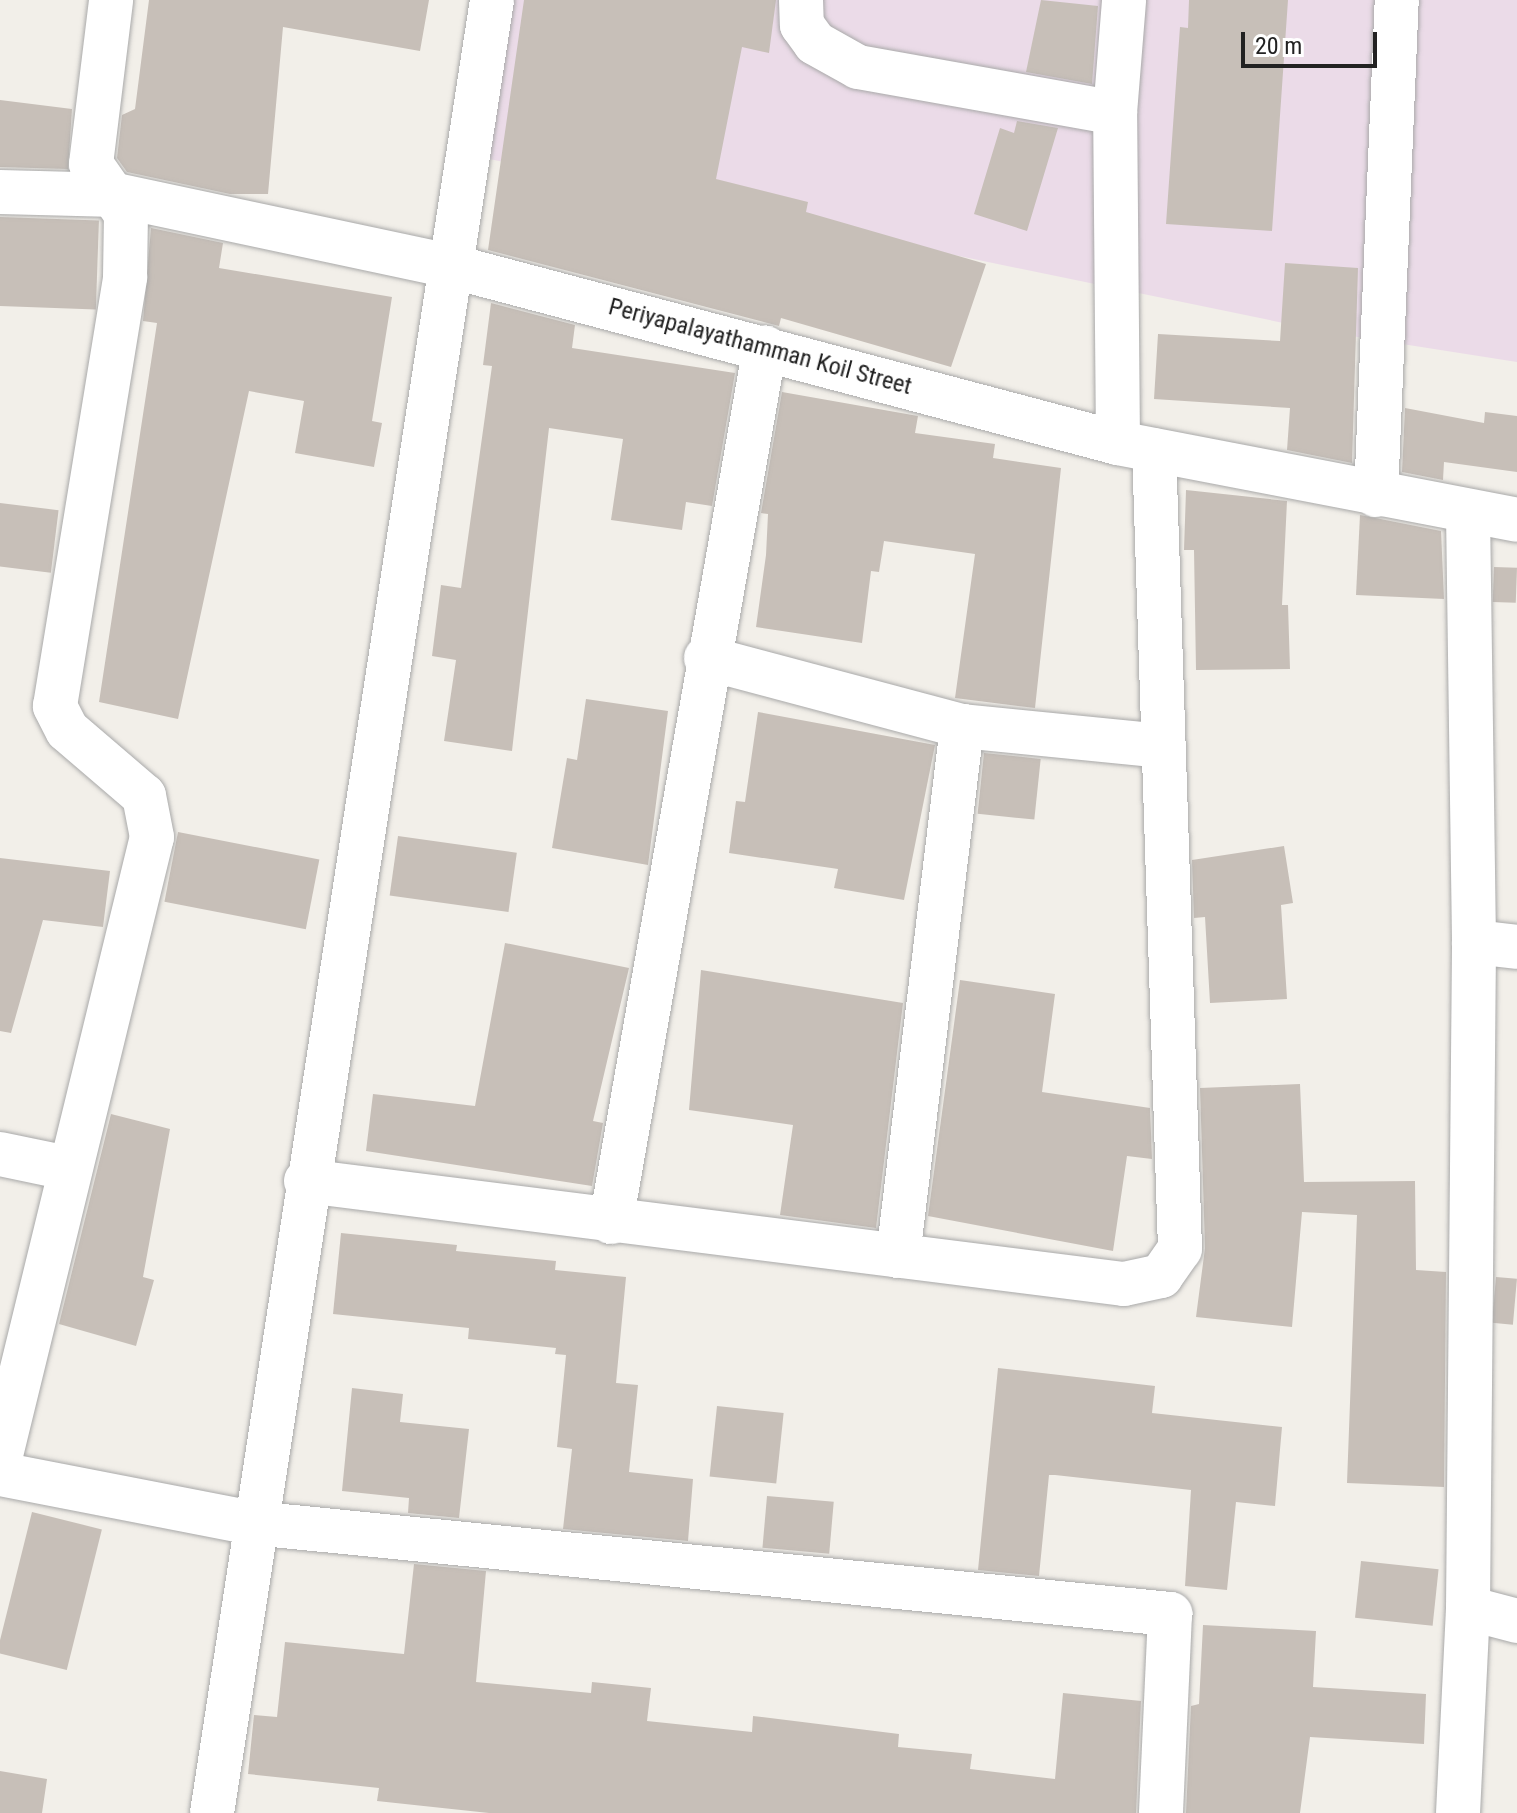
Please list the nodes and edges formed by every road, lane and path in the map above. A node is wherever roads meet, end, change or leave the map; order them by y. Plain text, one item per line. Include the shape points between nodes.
1 (111, 0) edge
2 (492, 0) edge
3 (801, 0) edge
4 (1124, 0) edge
5 (1397, 0) edge
6 (1115, 113) junction
7 (0, 192) edge
8 (116, 195) junction
9 (454, 267) junction
10 (765, 347) junction
11 (1136, 446) junction
12 (1376, 495) junction
13 (1468, 513) junction
14 (1517, 520) edge
15 (706, 658) junction
16 (962, 726) junction
17 (1162, 746) junction
18 (1474, 942) junction
19 (1517, 947) edge
20 (0, 1154) edge
21 (67, 1168) junction
22 (306, 1181) junction
23 (611, 1222) junction
24 (898, 1256) junction
25 (0, 1459) edge
26 (0, 1474) edge
27 (253, 1523) junction
28 (1468, 1608) junction
29 (1517, 1621) edge
30 (212, 1813) edge
31 (1161, 1813) edge
32 (1458, 1813) edge

1 - 8 street via 91,164
2 - 9 street
3 - 6 street via 802,25 815,43 858,67
4 - 6 street
5 - 12 street
6 - 11 street
7 - 8 street, Periyapalayathamman Koil Street
8 - 9 street, Periyapalayathamman Koil Street
8 - 21 street via 126,214 125,277 55,706 67,730 144,796 152,837
9 - 10 street, Periyapalayathamman Koil Street
9 - 22 street
10 - 11 street, Periyapalayathamman Koil Street
10 - 15 street
11 - 12 street, Periyapalayathamman Koil Street
11 - 17 street
12 - 13 street, Periyapalayathamman Koil Street
13 - 14 street, Periyapalayathamman Koil Street
13 - 18 street
15 - 16 street
15 - 23 street
16 - 17 street
16 - 24 street
17 - 24 street via 1180,1249 1161,1276 1124,1284
18 - 19 street
18 - 28 street
20 - 21 street
21 - 25 street
22 - 23 street
22 - 27 street
23 - 24 street
26 - 27 street
27 - 30 street
27 - 31 street via 1170,1614
28 - 29 street
28 - 32 street

